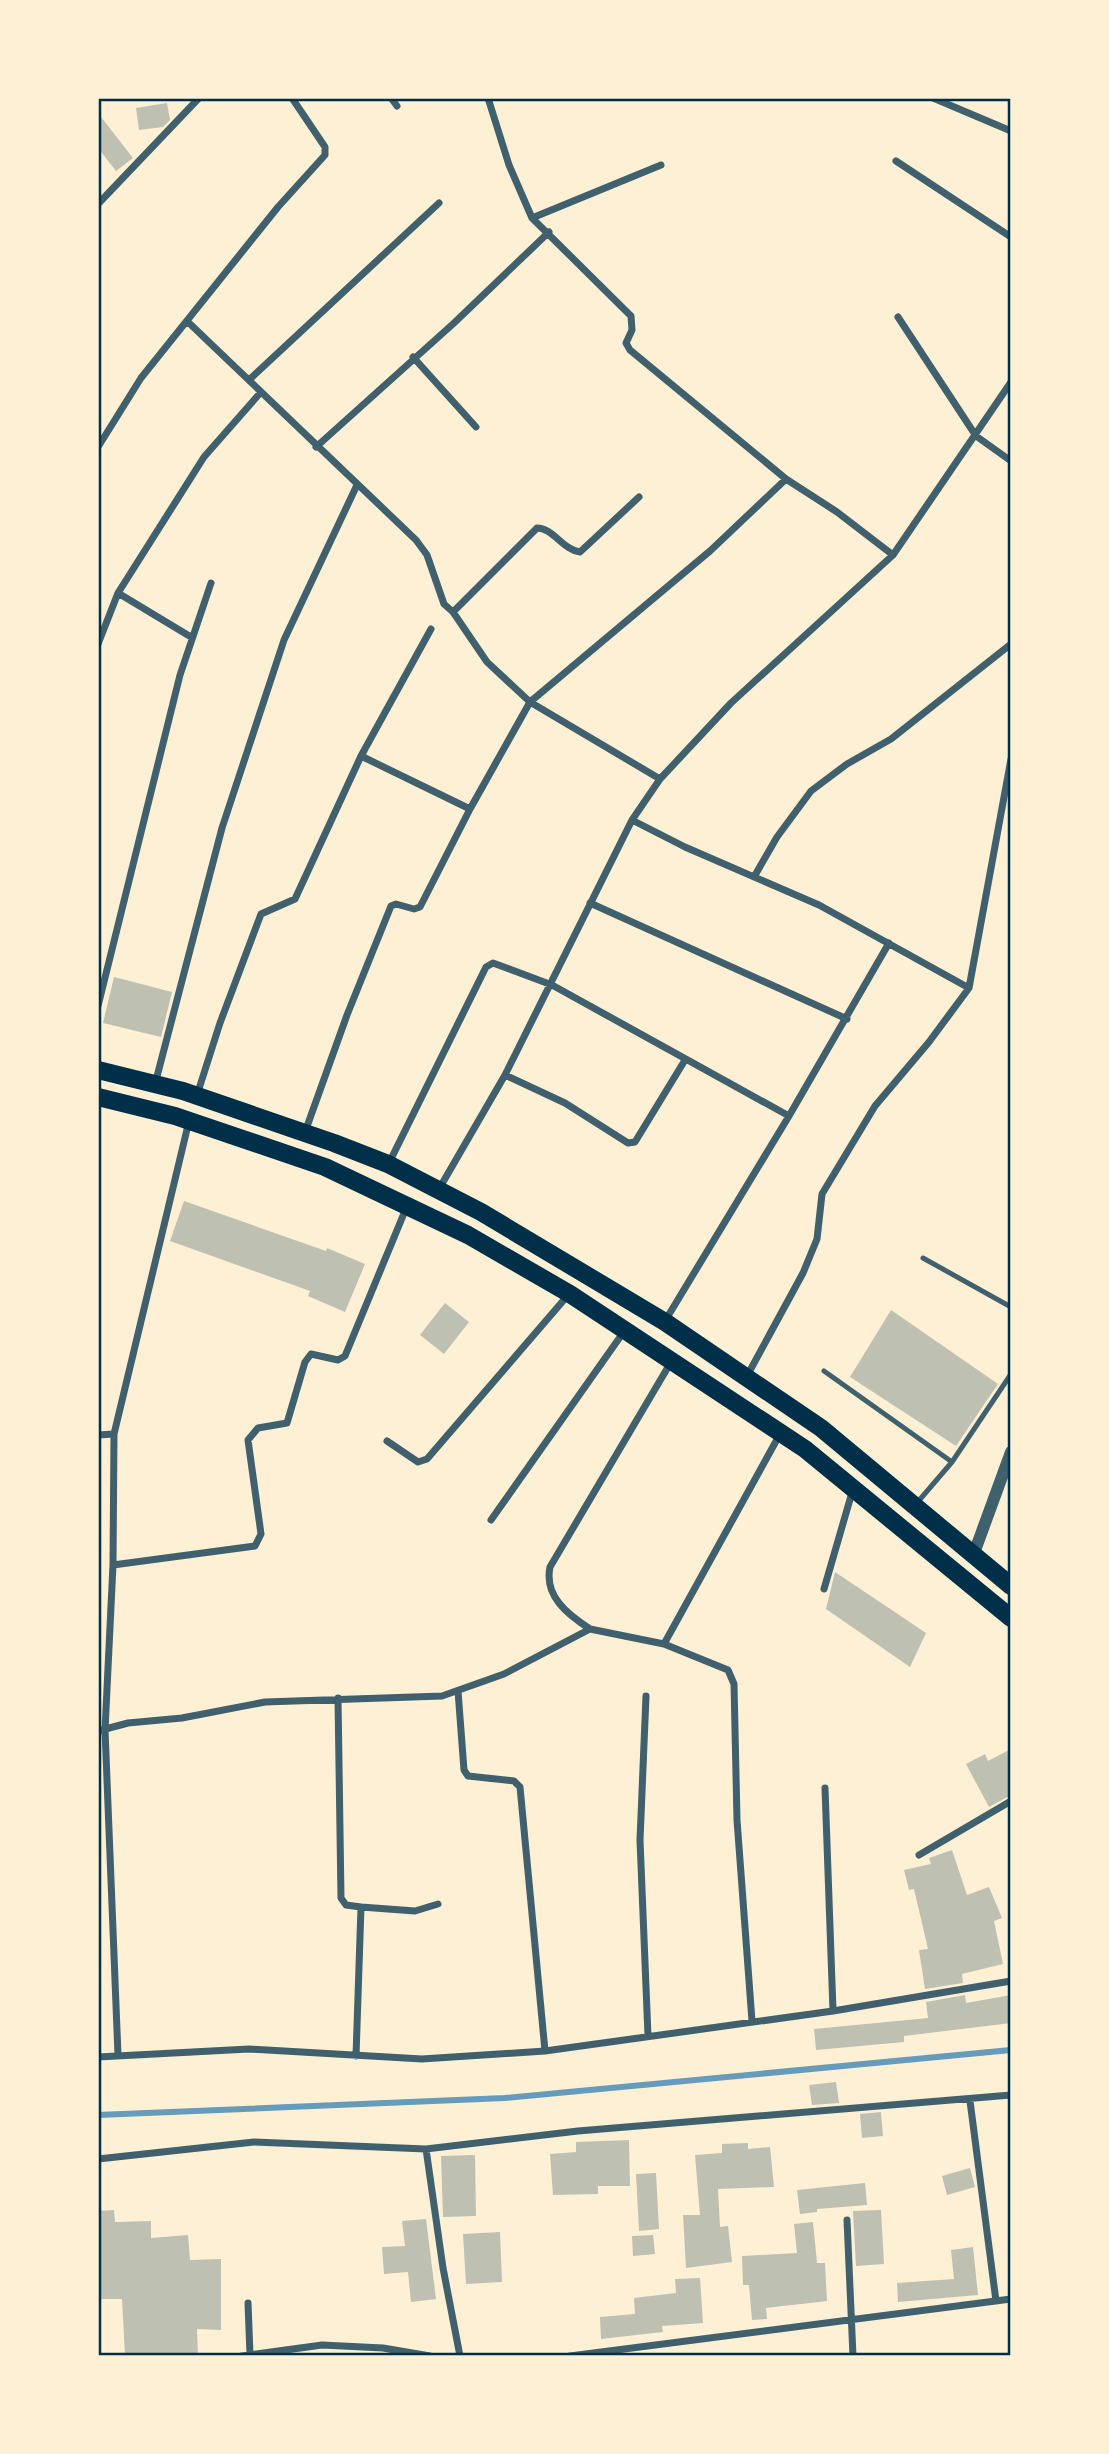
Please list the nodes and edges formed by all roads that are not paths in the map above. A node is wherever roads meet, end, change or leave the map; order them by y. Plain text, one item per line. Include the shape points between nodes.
1 (199, 98) edge
2 (292, 98) edge
3 (391, 98) edge
4 (488, 98) edge
5 (933, 98) edge
6 (397, 106) dead end
7 (1011, 131) edge
8 (896, 161) dead end
9 (661, 165) dead end
10 (439, 203) dead end
11 (98, 204) edge
12 (532, 218) junction
13 (549, 232) junction
14 (1011, 237) edge
15 (898, 317) dead end
16 (188, 322) junction
17 (413, 357) junction
18 (250, 379) junction
19 (1011, 382) edge
20 (261, 392) junction
21 (476, 427) dead end
22 (976, 436) junction
23 (98, 447) edge
24 (316, 447) junction
25 (1011, 461) edge
26 (786, 480) junction
27 (357, 485) junction
28 (639, 496) dead end
29 (893, 555) junction
30 (211, 583) dead end
31 (118, 593) junction
32 (453, 612) junction
33 (431, 629) dead end
34 (191, 637) junction
35 (98, 644) edge
36 (1011, 644) edge
37 (530, 702) junction
38 (361, 757) junction
39 (1011, 758) edge
40 (660, 779) junction
41 (470, 809) junction
42 (632, 820) junction
43 (754, 877) junction
44 (590, 903) junction
45 (889, 943) junction
46 (552, 985) junction
47 (969, 988) junction
48 (98, 1006) edge
49 (847, 1019) junction
50 (685, 1060) junction
51 (98, 1070) edge
52 (505, 1075) junction
53 (155, 1084) junction
54 (197, 1096) junction
55 (98, 1097) edge
56 (789, 1116) junction
57 (189, 1121) junction
58 (305, 1132) junction
59 (388, 1164) junction
60 (438, 1190) junction
61 (407, 1206) junction
62 (923, 1258) dead end
63 (570, 1294) junction
64 (1011, 1307) edge
65 (665, 1322) junction
66 (625, 1329) junction
67 (672, 1360) junction
68 (824, 1371) dead end
69 (1011, 1374) edge
70 (746, 1377) junction
71 (781, 1433) junction
72 (114, 1434) junction
73 (98, 1435) edge
74 (387, 1441) dead end
75 (1011, 1452) edge
76 (952, 1462) junction
77 (854, 1488) junction
78 (914, 1506) junction
79 (491, 1520) dead end
80 (973, 1556) junction
81 (113, 1564) junction
82 (1011, 1586) edge
83 (824, 1589) dead end
84 (1011, 1618) edge
85 (590, 1629) junction
86 (664, 1644) junction
87 (458, 1691) junction
88 (646, 1696) dead end
89 (338, 1698) junction
90 (101, 1730) edge
91 (825, 1788) dead end
92 (1011, 1801) edge
93 (919, 1855) dead end
94 (438, 1904) dead end
95 (361, 1907) junction
96 (1011, 1981) edge
97 (833, 2011) junction
98 (752, 2021) junction
99 (648, 2036) junction
100 (545, 2051) junction
101 (118, 2055) junction
102 (356, 2056) junction
103 (98, 2057) edge
104 (1011, 2095) edge
105 (970, 2101) junction
106 (426, 2149) junction
107 (98, 2159) edge
108 (847, 2220) dead end
109 (1011, 2299) edge
110 (996, 2301) junction
111 (248, 2303) dead end
112 (850, 2319) junction
113 (246, 2356) edge
114 (430, 2356) edge
115 (460, 2356) edge
116 (570, 2356) edge
117 (853, 2356) edge

1 - 11 street
2 - 16 street via 325,147 325,155
3 - 6 street
4 - 12 street
5 - 7 street
8 - 14 street
9 - 12 street
10 - 18 street
12 - 13 street
13 - 17 street
13 - 26 street via 631,316 632,330 626,343 630,349
15 - 22 street
16 - 18 street
16 - 23 street via 142,378
17 - 21 street
17 - 24 street
18 - 20 street
19 - 22 street
20 - 24 street
20 - 31 street via 204,457
22 - 25 street
22 - 29 street
24 - 27 street
26 - 29 street
26 - 37 street via 710,551
27 - 32 street via 424,549 444,604
27 - 53 street via 284,640 222,828
28 - 32 street via 580,552 537,528
29 - 40 street via 731,703
30 - 34 street
31 - 34 street
31 - 35 street
32 - 37 street via 487,663
33 - 38 street
34 - 48 street
36 - 43 street via 891,739 811,791
37 - 40 street
37 - 41 street
38 - 41 street
38 - 54 street via 295,899 261,915
39 - 47 street
40 - 42 street
41 - 58 street via 420,907 391,906
42 - 43 street
42 - 44 street
43 - 45 street
44 - 46 street
44 - 49 street
45 - 47 street
45 - 49 street
46 - 50 street
46 - 52 street
46 - 59 street via 498,964 486,967
47 - 70 street via 875,1106 822,1194 817,1239
49 - 56 street
50 - 52 street via 635,1142 628,1143 565,1103
50 - 56 street
51 - 53 highway
52 - 60 street
53 - 54 highway
54 - 58 highway
55 - 57 highway
56 - 65 street
57 - 61 highway via 325,1167
57 - 72 street
58 - 59 highway
59 - 60 highway
60 - 65 highway
61 - 63 highway
61 - 81 street via 345,1356 338,1360 311,1354 287,1423 258,1428 248,1440 261,1534 255,1546
62 - 64 lane
63 - 66 highway
63 - 74 street via 427,1459 414,1461
65 - 70 highway
66 - 67 highway
66 - 79 street
67 - 71 highway
67 - 85 street via 550,1567 548,1584 553,1596
68 - 76 lane
69 - 76 lane
70 - 78 highway via 821,1427
71 - 77 highway
71 - 86 street
72 - 73 street
72 - 81 street
75 - 80 street
76 - 78 lane
77 - 83 street
77 - 84 highway
78 - 80 highway
80 - 82 highway
81 - 90 street
85 - 86 street
85 - 87 street via 504,1674
86 - 98 street via 728,1670 734,1684 737,1820
87 - 89 street via 423,1698
87 - 100 street via 464,1770 468,1776 514,1781 520,1787
88 - 99 street via 640,1839
89 - 90 street via 265,1702
89 - 95 street via 341,1898 346,1905
90 - 101 street
91 - 97 street
92 - 93 street
94 - 95 street via 415,1911
95 - 102 street
96 - 97 street
97 - 98 street
98 - 99 street
99 - 100 street
100 - 102 street via 422,2059
101 - 102 street via 248,2049
101 - 103 street
104 - 105 street
105 - 106 street via 579,2131
105 - 110 street
106 - 107 street via 254,2142
106 - 115 street
108 - 112 street
109 - 110 street
110 - 112 street
111 - 113 street
112 - 116 street
112 - 117 street
113 - 114 street via 322,2345

